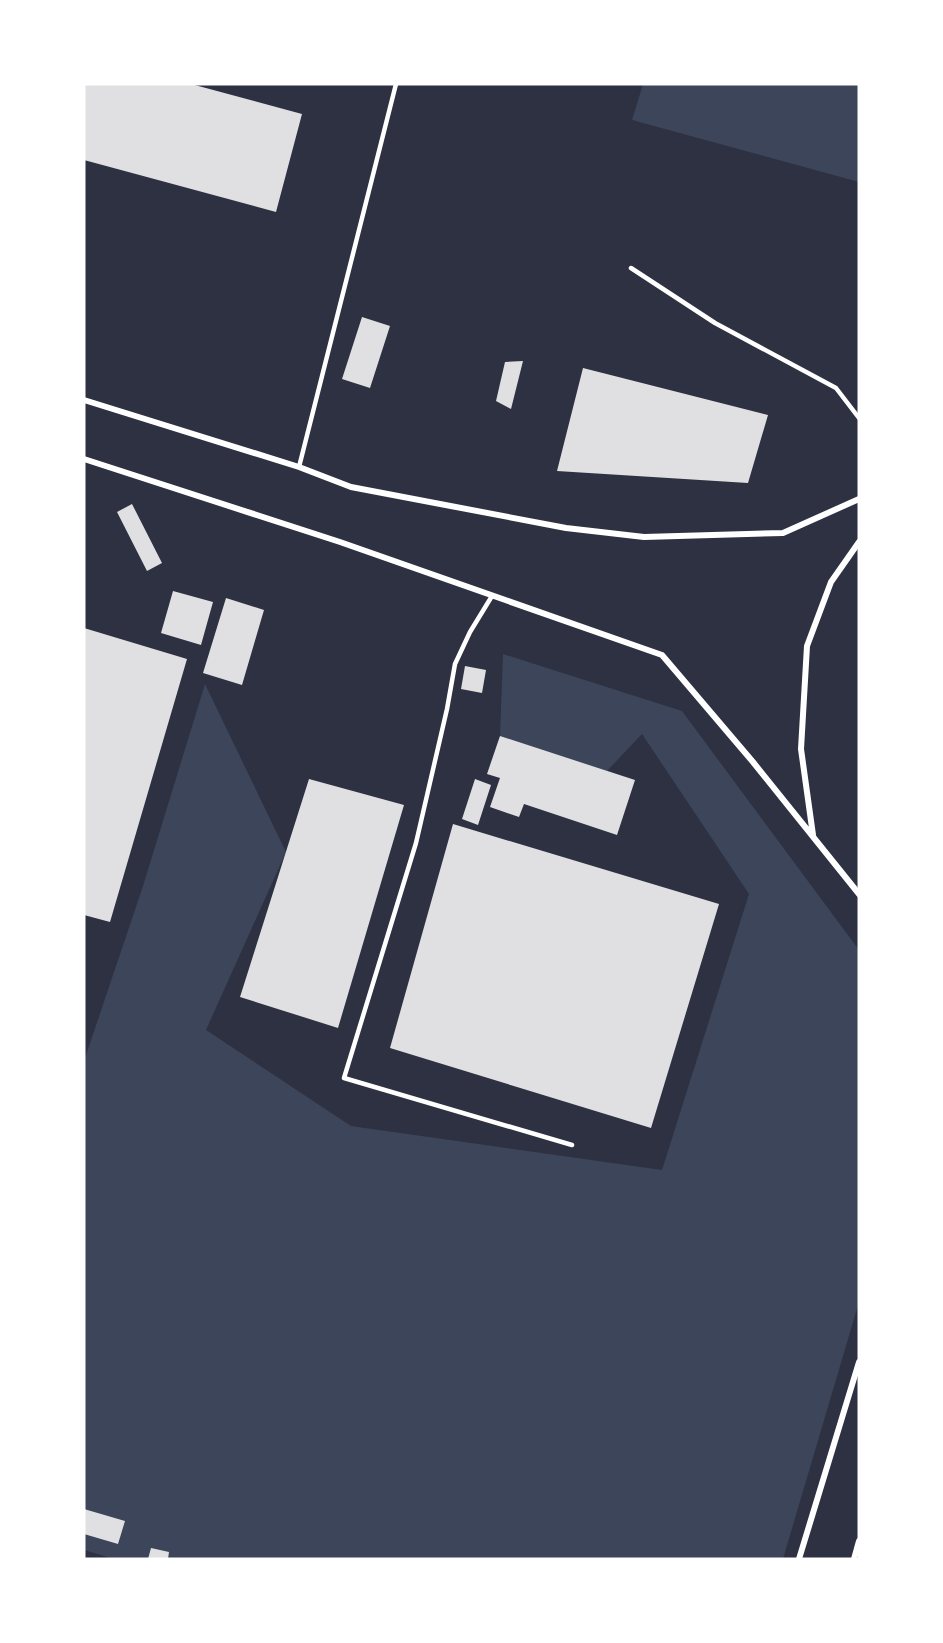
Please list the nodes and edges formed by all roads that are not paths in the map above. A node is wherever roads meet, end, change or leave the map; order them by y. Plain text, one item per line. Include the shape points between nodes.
1 (396, 84) edge
2 (631, 268) dead end
3 (84, 400) edge
4 (859, 418) edge
5 (84, 459) edge
6 (298, 467) junction
7 (859, 499) edge
8 (859, 542) edge
9 (492, 596) junction
10 (813, 835) junction
11 (859, 895) edge
12 (572, 1145) dead end
13 (859, 1362) edge
14 (859, 1540) edge
15 (799, 1559) edge
16 (854, 1559) edge

1 - 6 lane
2 - 4 lane via 715,323 836,388
3 - 6 street
5 - 9 street
6 - 7 street via 351,487 479,513 644,537 783,533
8 - 10 street via 831,582 807,646 801,749
9 - 10 street via 662,655
9 - 12 lane via 455,664 416,843 344,1078
10 - 11 street
13 - 15 street
14 - 16 street

